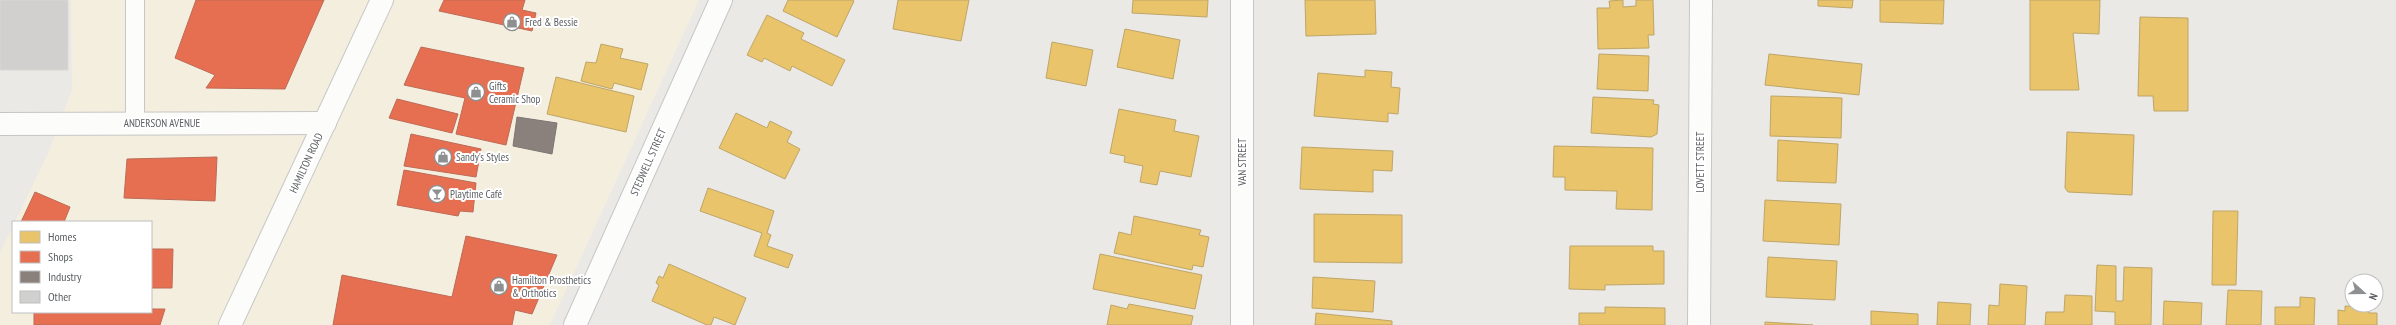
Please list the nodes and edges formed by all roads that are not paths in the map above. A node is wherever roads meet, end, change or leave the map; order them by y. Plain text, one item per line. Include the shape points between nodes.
1 (134, 0) edge
2 (382, 0) edge
3 (721, 0) edge
4 (1242, 0) edge
5 (1701, 0) edge
6 (325, 123) junction
7 (0, 124) edge
8 (135, 124) junction
9 (230, 325) edge
10 (575, 325) edge
11 (1242, 325) edge
12 (1699, 325) edge

1 - 8 lane
2 - 6 street, HAMILTON ROAD
3 - 10 street, STEDWELL STREET
4 - 11 street, VAN STREET
5 - 12 street, LOVETT STREET
6 - 8 street, ANDERSON AVENUE
6 - 9 street, HAMILTON ROAD
7 - 8 street, ANDERSON AVENUE

